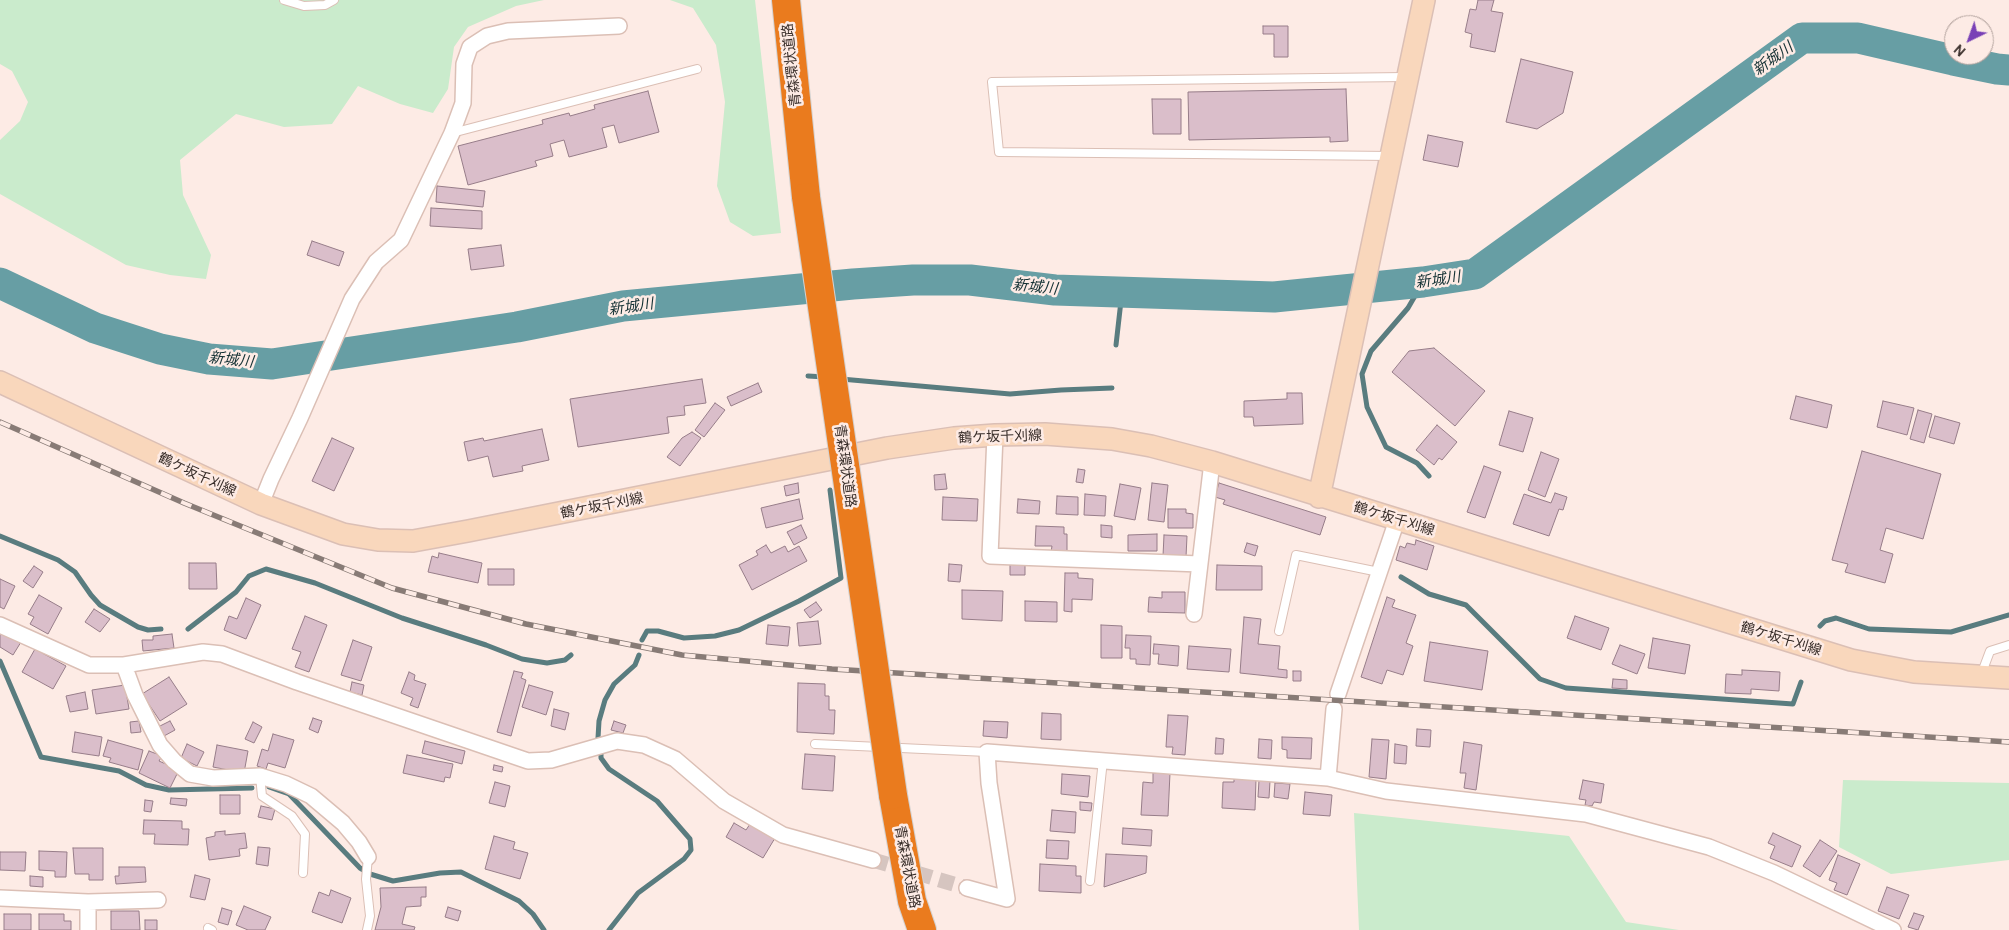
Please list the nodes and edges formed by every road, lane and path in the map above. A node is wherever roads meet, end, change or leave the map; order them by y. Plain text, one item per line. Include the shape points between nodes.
1 (284, 0) edge
2 (334, 0) edge
3 (786, 0) edge
4 (1424, 0) edge
5 (619, 26) dead end
6 (696, 69) dead end
7 (1407, 77) junction
8 (452, 133) junction
9 (1391, 156) junction
10 (0, 382) edge
11 (995, 435) junction
12 (1212, 462) junction
13 (1319, 496) junction
14 (261, 504) junction
15 (1397, 520) junction
16 (1200, 564) junction
17 (1379, 572) junction
18 (1194, 614) dead end
19 (0, 624) edge
20 (1279, 631) dead end
21 (2009, 645) edge
22 (124, 665) junction
23 (1981, 678) junction
24 (2009, 678) edge
25 (815, 744) dead end
26 (988, 752) junction
27 (1103, 760) junction
28 (260, 776) junction
29 (1328, 778) junction
30 (873, 860) tunnel mouth
31 (368, 861) joint
32 (303, 873) dead end
33 (1090, 881) dead end
34 (967, 888) tunnel mouth
35 (0, 898) edge
36 (158, 900) dead end
37 (912, 901) junction
38 (88, 902) junction
39 (88, 930) edge
40 (367, 930) edge
41 (915, 930) edge
42 (922, 930) edge
43 (1893, 930) edge

1 - 2 lane via 304,6 324,5
3 - 37 highway, 青森環状道路, bridge via 806,197 893,795
4 - 7 main road
5 - 8 street via 508,31 487,36 470,47 464,64 463,103
6 - 8 lane
7 - 9 main road
7 - 9 lane via 992,82 999,152
8 - 14 street via 401,240 376,262 352,300
9 - 13 main road
10 - 14 main road, 鶴ケ坂千刈線
11 - 12 main road, 鶴ケ坂千刈線 via 1045,434 1112,439
11 - 14 main road, 鶴ケ坂千刈線 via 887,448 413,541 343,534
11 - 16 street via 990,556
12 - 13 main road, 鶴ケ坂千刈線
12 - 16 street
13 - 15 main road, 鶴ケ坂千刈線
15 - 17 street
15 - 23 main road, 鶴ケ坂千刈線 via 1851,660 1914,672
16 - 18 street
17 - 20 lane via 1296,555
17 - 29 street via 1336,701
19 - 22 street via 89,665
21 - 23 lane via 1990,651
22 - 28 street via 160,745 174,761 190,774 212,778
22 - 30 street via 203,652 222,654 528,761 552,760 617,741 644,745 675,760 724,801 784,835
23 - 24 main road, 鶴ケ坂千刈線
25 - 26 lane
26 - 27 street
26 - 34 street via 989,782 1008,900
27 - 29 street
27 - 33 lane
28 - 31 street via 312,796 343,823 359,842
28 - 32 lane via 262,796 292,816 305,834
29 - 43 street via 1386,791 1595,816 1709,847 1774,873
31 - 40 lane via 366,879 370,916
35 - 38 street
36 - 38 street
37 - 41 highway
37 - 42 highway, 青森環状道路
38 - 39 street

